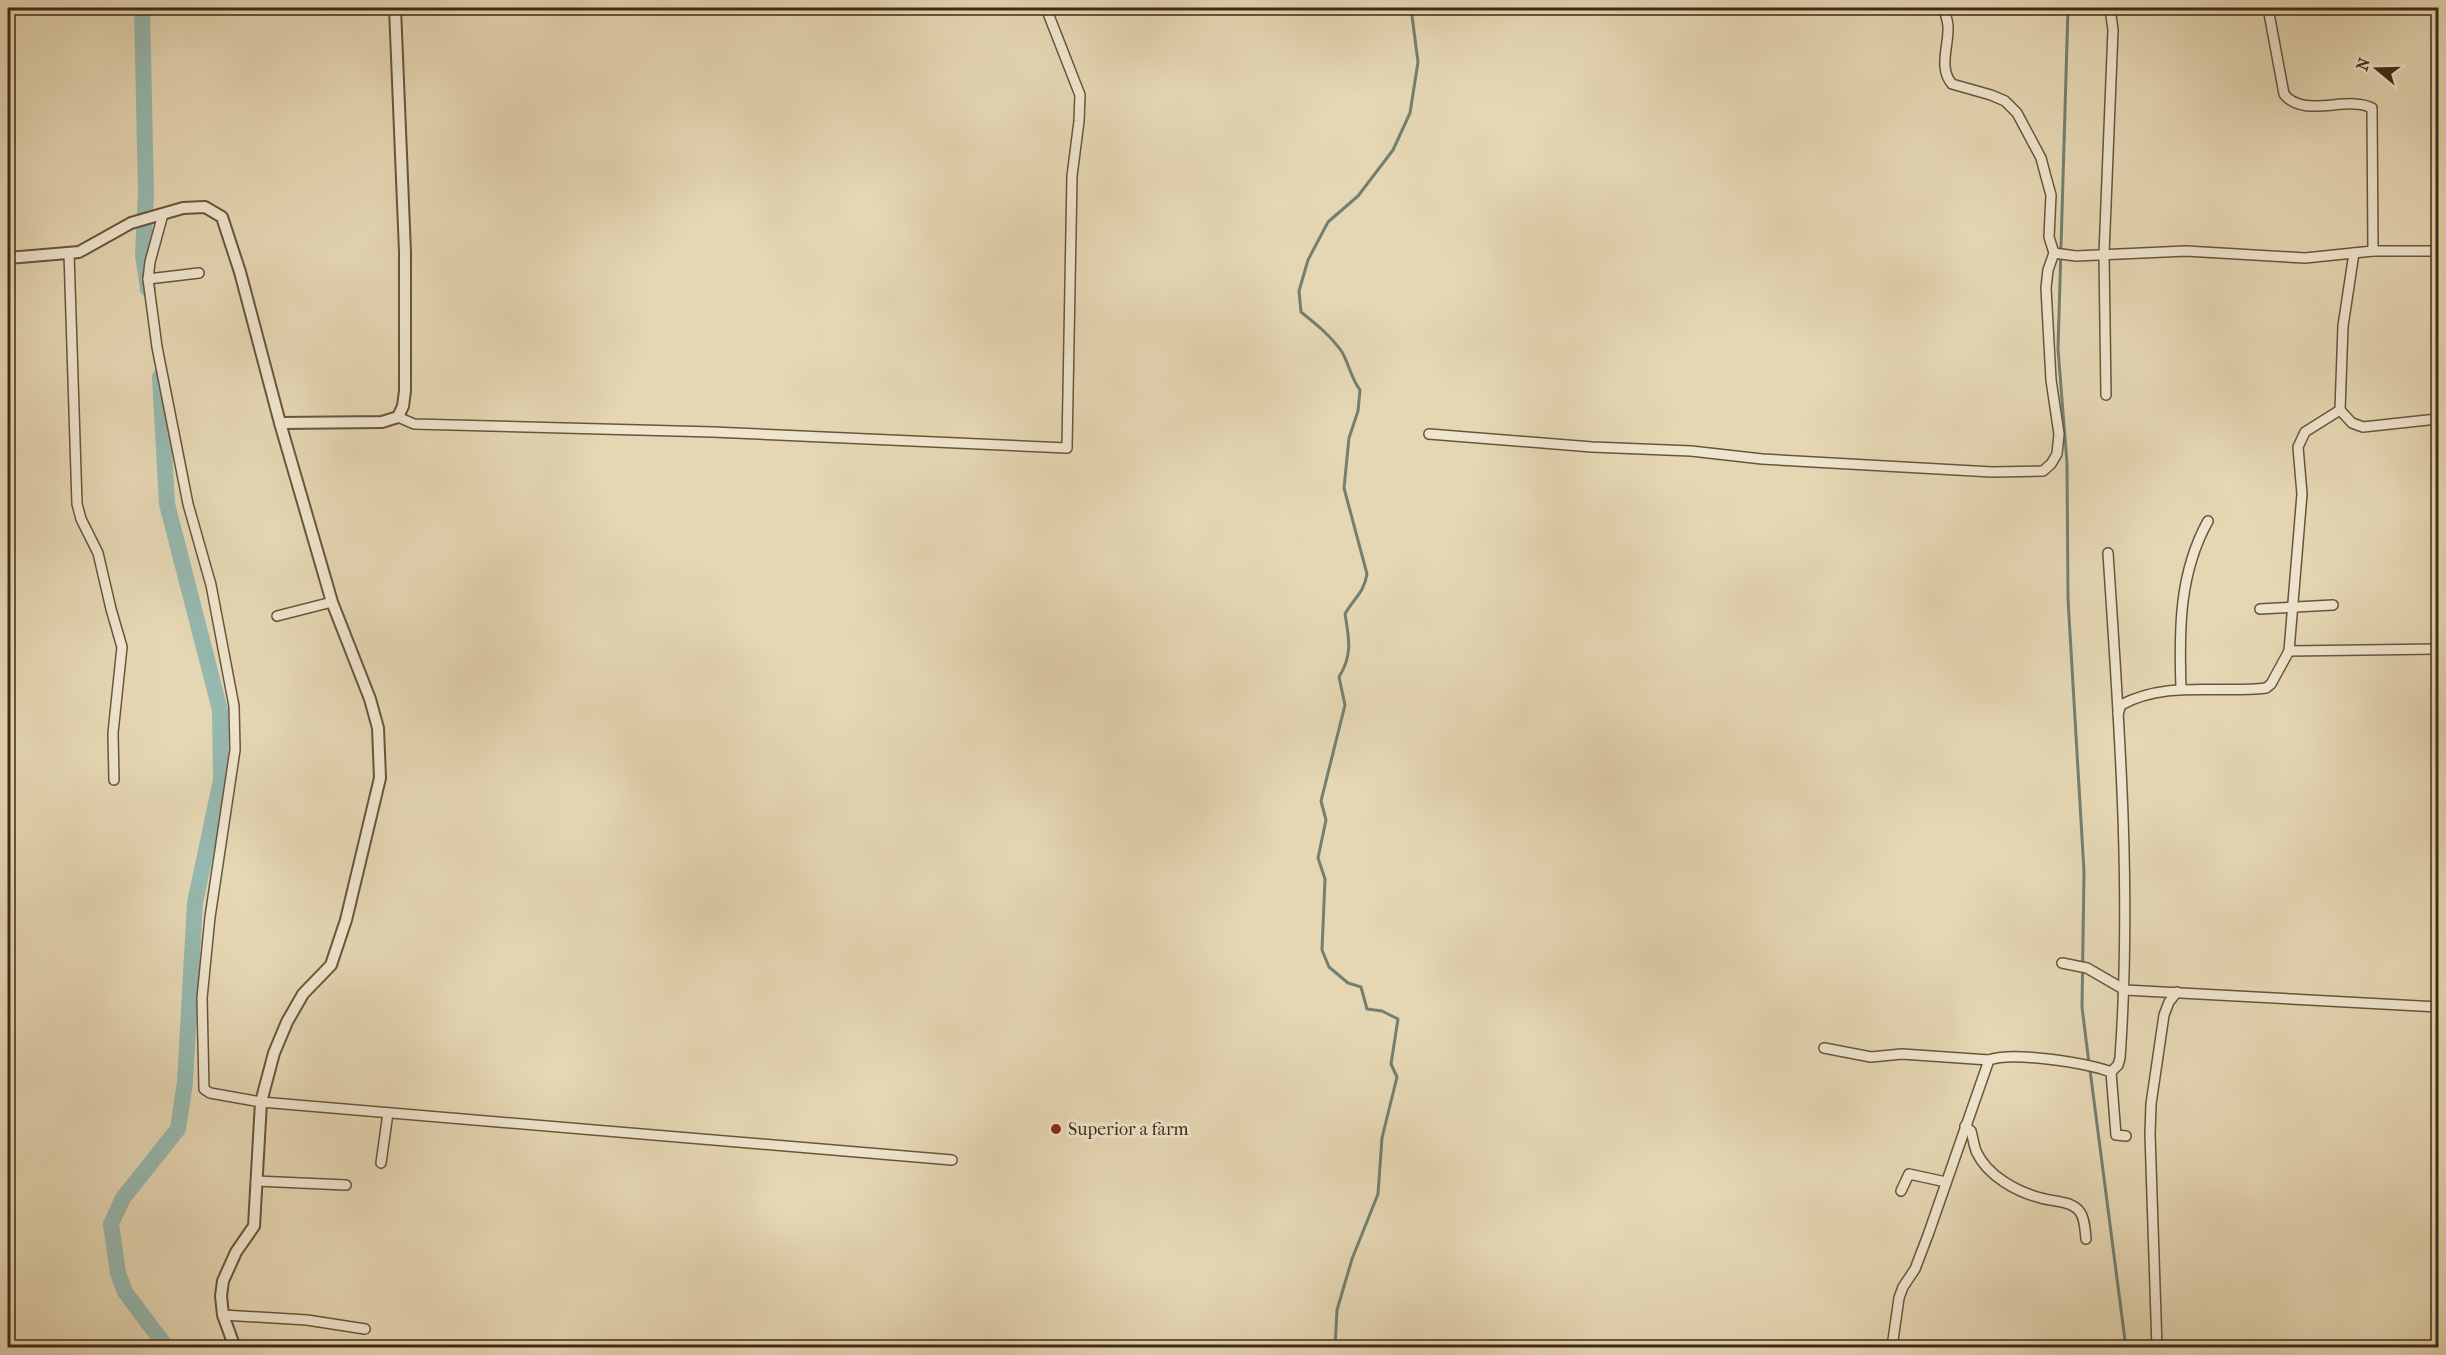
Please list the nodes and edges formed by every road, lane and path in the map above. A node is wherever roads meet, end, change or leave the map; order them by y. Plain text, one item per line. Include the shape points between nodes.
1 (395, 8) edge
2 (1046, 8) edge
3 (1944, 8) edge
4 (2110, 8) edge
5 (2268, 8) edge
6 (160, 215) junction
7 (2373, 251) junction
8 (2439, 251) edge
9 (69, 253) junction
10 (2354, 253) junction
11 (2056, 254) junction
12 (2104, 254) junction
13 (8, 258) edge
14 (200, 273) dead end
15 (148, 279) junction
16 (2106, 395) dead end
17 (2340, 410) junction
18 (398, 417) junction
19 (2437, 419) dead end
20 (279, 423) junction
21 (1429, 434) dead end
22 (2208, 521) dead end
23 (2108, 553) dead end
24 (332, 602) junction
25 (2333, 605) dead end
26 (2292, 607) junction
27 (2260, 609) dead end
28 (277, 616) dead end
29 (2438, 648) edge
30 (2289, 651) junction
31 (2181, 688) junction
32 (2118, 714) junction
33 (114, 780) dead end
34 (2062, 963) dead end
35 (2125, 990) junction
36 (2177, 992) junction
37 (2439, 1007) edge
38 (1824, 1048) dead end
39 (1989, 1060) junction
40 (2110, 1072) junction
41 (261, 1102) junction
42 (388, 1113) junction
43 (1965, 1126) junction
44 (2126, 1136) dead end
45 (952, 1160) dead end
46 (381, 1163) dead end
47 (256, 1181) junction
48 (1946, 1182) junction
49 (346, 1185) dead end
50 (1901, 1191) dead end
51 (2086, 1239) dead end
52 (223, 1315) junction
53 (365, 1329) dead end
54 (235, 1347) edge
55 (1892, 1347) edge
56 (2157, 1347) edge

1 - 18 street via 405,284 405,392
2 - 18 street via 1080,95 1072,176 1066,448 713,432 414,424
3 - 11 street via 1948,26 1947,77 1952,84 2005,101 2017,113 2041,158 2051,195 2049,237
4 - 12 street via 2113,30
5 - 7 street via 2288,99 2296,103 2372,108
6 - 9 street via 131,223 79,252
6 - 15 street
6 - 20 street via 205,207 222,217
7 - 8 street
7 - 10 street
9 - 13 street
9 - 33 street via 77,504 98,553 122,646 113,733
10 - 12 street via 2305,258 2186,251
10 - 17 street via 2343,326
11 - 12 street
11 - 21 street via 2048,270 2046,288 2051,380 2059,434 2057,454 2043,471 1762,459
12 - 16 street
14 - 15 street
15 - 41 street via 157,347 188,504 211,585 234,706 235,750 202,998 203,1083 210,1093
17 - 19 street via 2352,423 2363,427
17 - 26 street via 2305,432 2298,447 2302,494
18 - 20 street via 382,422
20 - 24 street
22 - 31 street via 2191,559 2184,588
23 - 32 street
24 - 28 street
24 - 41 street via 378,728 380,778 346,920 331,965 303,993 287,1022
25 - 26 street
26 - 27 street
26 - 30 street
29 - 30 street
30 - 31 street via 2266,688
31 - 32 street via 2131,699 2121,705
32 - 35 street via 2126,879
34 - 35 street via 2083,968
35 - 36 street
35 - 40 street via 2120,1058
36 - 37 street
36 - 56 street via 2164,1015 2151,1104
38 - 39 street via 1872,1057 1902,1054
39 - 40 street via 2013,1055 2096,1066
39 - 43 street
40 - 44 street via 2116,1135
41 - 42 street
41 - 47 street
42 - 45 street
42 - 46 street
43 - 48 street
43 - 51 street via 1971,1131 1983,1164 1997,1177 2029,1194 2070,1204 2080,1212
47 - 49 street
47 - 52 street via 254,1226 223,1281
48 - 50 street via 1909,1174
48 - 55 street via 1915,1269 1899,1298
52 - 53 street via 307,1320
52 - 54 street

